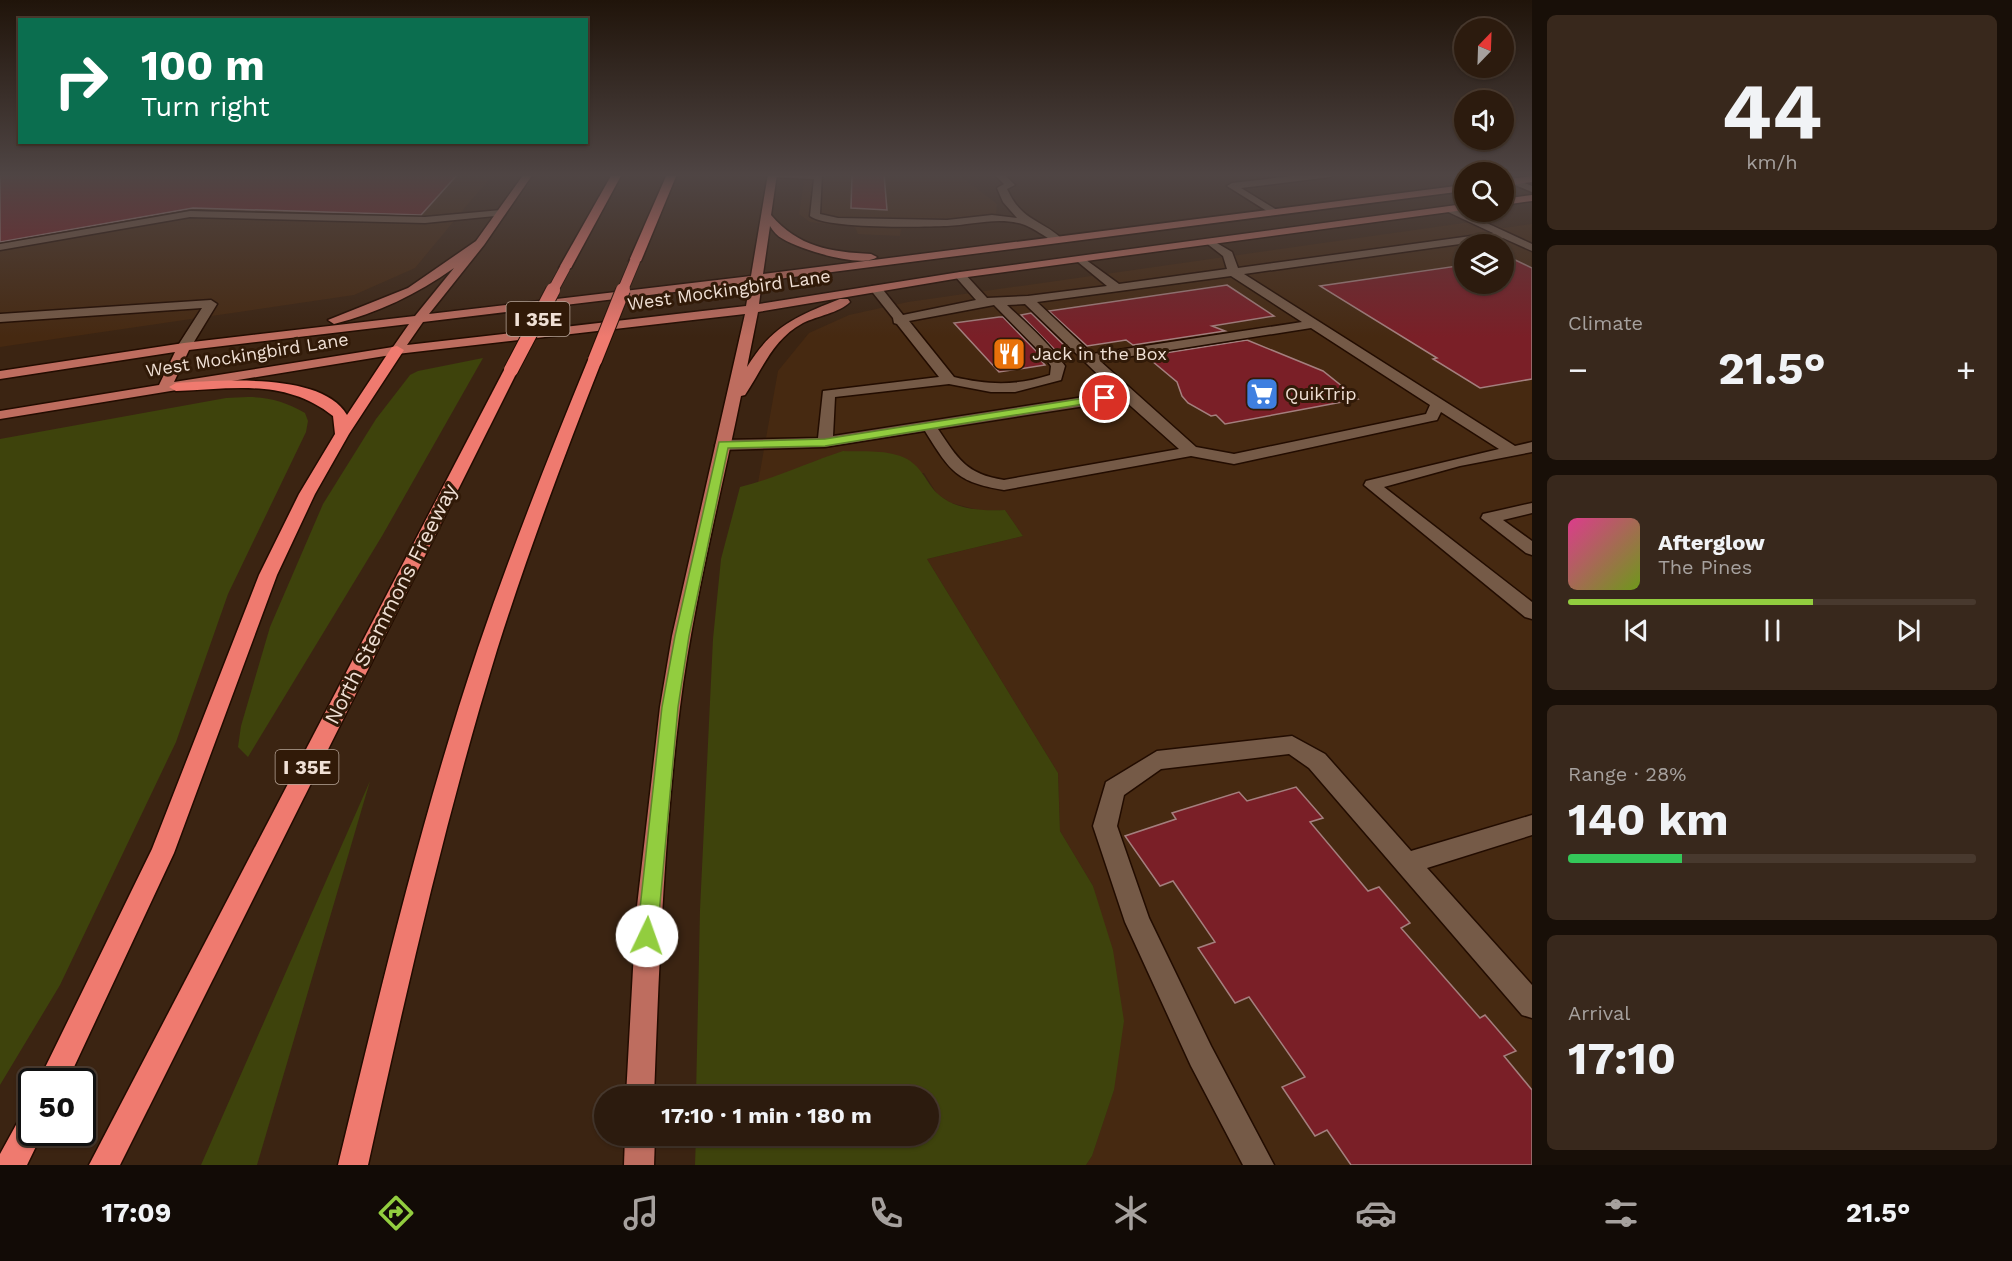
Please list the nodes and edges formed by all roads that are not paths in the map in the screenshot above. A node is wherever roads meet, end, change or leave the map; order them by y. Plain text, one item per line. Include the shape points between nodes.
1 (107, 228) edge
2 (490, 228) edge
3 (587, 228) edge
4 (649, 228) edge
5 (764, 228) edge
6 (777, 228) edge
7 (1038, 228) edge
8 (1142, 228) edge
9 (1309, 228) edge
10 (1057, 239) junction
11 (1514, 239) edge
12 (1210, 242) junction
13 (1454, 242) edge
14 (480, 243) junction
15 (0, 247) edge
16 (1532, 248) edge
17 (921, 259) junction
18 (1082, 260) junction
19 (1234, 273) junction
20 (960, 275) junction
21 (757, 278) junction
22 (1118, 288) junction
23 (872, 290) junction
24 (1028, 300) junction
25 (991, 302) junction
26 (753, 309) junction
27 (420, 317) junction
28 (0, 318) edge
29 (898, 320) junction
30 (1313, 324) junction
31 (263, 338) junction
32 (184, 347) junction
33 (398, 350) junction
34 (1089, 359) junction
35 (0, 375) edge
36 (949, 380) junction
37 (170, 387) junction
38 (1127, 395) junction
39 (1438, 404) junction
40 (730, 409) junction
41 (0, 415) edge
42 (928, 426) junction
43 (342, 434) junction
44 (825, 442) junction
45 (723, 445) junction
46 (1532, 447) edge
47 (1191, 451) junction
48 (1512, 451) junction
49 (1532, 508) edge
50 (1532, 549) edge
51 (1532, 612) edge
52 (1532, 825) edge
53 (1407, 863) junction
54 (1532, 1005) edge
55 (59, 1068) edge
56 (640, 1086) edge
57 (21, 1146) edge
58 (640, 1146) edge
59 (11, 1165) edge
60 (104, 1165) edge
61 (353, 1165) edge
62 (639, 1165) edge
63 (1259, 1165) edge

1 - 15 street
2 - 14 main road
3 - 60 highway, North Stemmons Freeway / I 35E, bridge
4 - 61 highway, bridge via 557,453 511,578 457,753 385,1025
5 - 21 main road
6 - 17 main road via 811,248 854,256
7 - 10 street
8 - 10 main road, West Mockingbird Lane
9 - 12 main road, West Mockingbird Lane
10 - 17 main road, West Mockingbird Lane
10 - 18 main road
11 - 16 street
12 - 18 main road, West Mockingbird Lane
12 - 19 street via 1228,254
13 - 19 street
14 - 27 main road
14 - 31 main road via 422,285 381,304
17 - 21 main road, West Mockingbird Lane
18 - 20 main road, West Mockingbird Lane
18 - 22 street
19 - 22 street
19 - 30 street
20 - 23 main road, West Mockingbird Lane
20 - 25 street
21 - 26 main road
21 - 27 main road, West Mockingbird Lane
22 - 24 street
23 - 26 main road, West Mockingbird Lane
23 - 29 street
23 - 40 main road via 809,315 774,338
24 - 25 street
24 - 34 street
25 - 29 street
25 - 36 street via 1048,352 1058,366 1056,377 1027,388 988,390
26 - 33 main road, West Mockingbird Lane
26 - 40 main road
27 - 31 main road, West Mockingbird Lane
27 - 33 main road
28 - 32 street via 211,304
29 - 36 street
30 - 34 street
30 - 39 street
31 - 32 main road, West Mockingbird Lane
32 - 35 main road, West Mockingbird Lane
32 - 37 main road
33 - 37 main road, West Mockingbird Lane
33 - 43 highway
34 - 38 street
36 - 44 street via 828,394
37 - 41 main road, West Mockingbird Lane
37 - 43 highway via 265,385 295,389 321,399 340,414
38 - 42 street
38 - 47 street
39 - 47 street via 1432,417 1234,459
39 - 48 street
40 - 45 main road
42 - 44 street
42 - 47 street via 959,471 980,482 1004,485
43 - 55 highway via 307,494 268,575 162,853
44 - 45 street
45 - 56 main road via 670,707 648,915
46 - 48 street
48 - 51 street via 1372,485
49 - 50 street via 1489,518
52 - 53 street
53 - 54 street
53 - 63 street via 1317,762 1292,745 1157,760 1114,789 1104,826 1138,922 1201,1056
57 - 59 highway
58 - 62 main road

